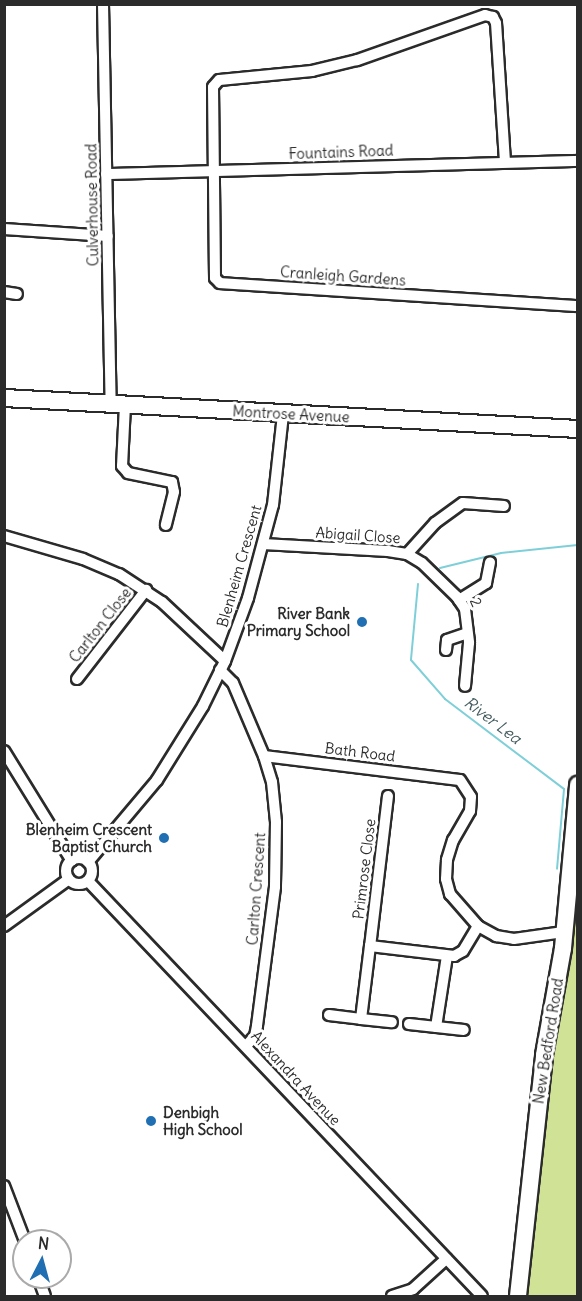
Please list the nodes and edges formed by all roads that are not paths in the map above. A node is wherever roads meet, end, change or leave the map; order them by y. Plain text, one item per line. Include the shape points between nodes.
1 (103, 4) edge
2 (578, 161) edge
3 (505, 162) junction
4 (213, 171) junction
5 (106, 174) junction
6 (4, 230) edge
7 (108, 236) junction
8 (4, 292) edge
9 (17, 294) dead end
10 (578, 306) edge
11 (4, 398) edge
12 (118, 405) junction
13 (283, 414) junction
14 (577, 430) edge
15 (504, 506) dead end
16 (166, 525) dead end
17 (4, 536) edge
18 (263, 544) junction
19 (407, 554) junction
20 (490, 562) dead end
21 (146, 590) junction
22 (459, 600) junction
23 (467, 633) junction
24 (446, 650) dead end
25 (223, 665) junction
26 (77, 679) dead end
27 (465, 686) dead end
28 (4, 751) edge
29 (264, 756) junction
30 (577, 787) edge
31 (388, 796) dead end
32 (72, 861) junction
33 (88, 862) junction
34 (69, 879) junction
35 (87, 881) junction
36 (4, 926) edge
37 (478, 926) junction
38 (564, 932) junction
39 (370, 946) junction
40 (447, 956) junction
41 (329, 1015) dead end
42 (361, 1019) junction
43 (392, 1022) dead end
44 (409, 1024) dead end
45 (436, 1027) junction
46 (464, 1030) dead end
47 (246, 1047) junction
48 (4, 1186) edge
49 (20, 1229) edge
50 (446, 1259) junction
51 (392, 1296) edge
52 (482, 1296) edge
53 (518, 1296) edge

1 - 5 street, Culverhouse Road
2 - 3 street, Fountains Road
3 - 4 street, Fountains Road
3 - 4 street, Cranleigh Gardens via 496,23 493,17 485,15 345,63 312,71 219,80 213,87
4 - 5 street, Fountains Road
4 - 10 street, Cranleigh Gardens via 215,278 220,283
5 - 7 street, Culverhouse Road
6 - 7 street
7 - 12 street, Culverhouse Road
8 - 9 street
11 - 12 main road, Montrose Avenue
12 - 13 main road, Montrose Avenue
12 - 16 street, Culverhouse Road via 124,470 172,482 174,492
13 - 14 main road, Montrose Avenue
13 - 18 street, Blenheim Crescent via 278,475
15 - 19 street, Abigail Close via 464,503 435,523
17 - 21 street, Carlton Crescent via 84,559
18 - 19 street, Abigail Close
18 - 25 street, Blenheim Crescent via 249,598
19 - 22 street, 2 via 422,563
20 - 22 street via 486,583
21 - 25 street, Carlton Crescent
21 - 26 street, Carlton Close
22 - 23 street, 2 via 472,616
23 - 24 street via 447,640
23 - 27 street, 2 via 470,643
25 - 29 street, Carlton Crescent
25 - 33 street, Blenheim Crescent via 157,780
28 - 32 street
29 - 37 street, Bath Road via 460,780 471,804 453,840 446,879 450,894
29 - 47 street, Carlton Crescent via 274,801 276,866 258,1026
30 - 38 main road, New Bedford Road
31 - 39 street, Primrose Close
32 - 33 street
32 - 34 street via 66,871
33 - 35 street via 92,874
34 - 35 street via 80,884
34 - 36 street
35 - 47 street, Alexandra Avenue
37 - 38 street via 496,936 514,939
37 - 40 street via 463,951
38 - 53 main road, New Bedford Road via 544,1055
39 - 40 street
39 - 42 street, Primrose Close
40 - 45 street
41 - 42 street
42 - 43 street
44 - 45 street
45 - 46 street
47 - 50 street, Alexandra Avenue
48 - 49 street
50 - 51 street via 413,1290
50 - 52 street, Alexandra Avenue

